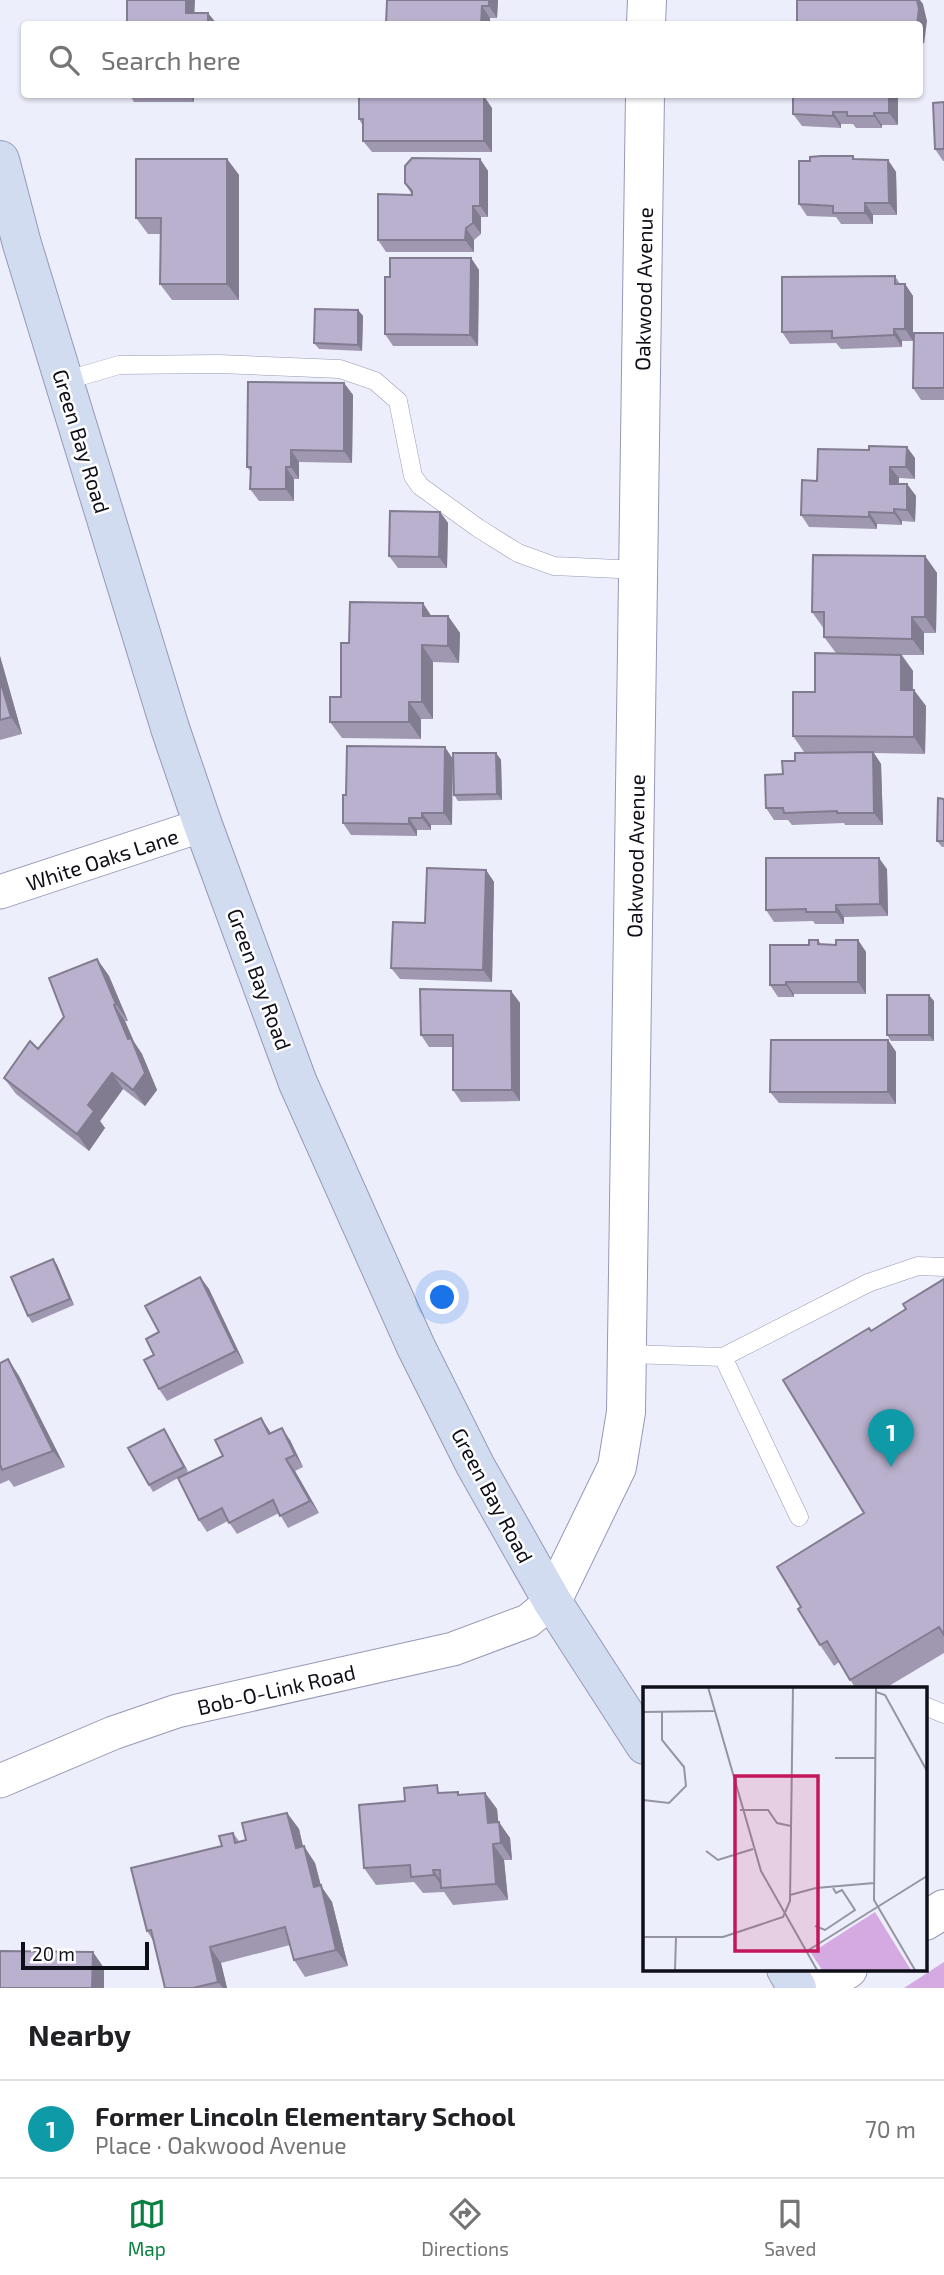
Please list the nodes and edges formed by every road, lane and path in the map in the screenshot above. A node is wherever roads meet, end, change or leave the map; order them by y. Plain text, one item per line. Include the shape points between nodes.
1 (647, 0) edge
2 (646, 21) edge
3 (645, 98) edge
4 (0, 160) edge
5 (64, 381) junction
6 (639, 570) junction
7 (203, 825) junction
8 (0, 892) edge
9 (944, 1267) edge
10 (627, 1354) junction
11 (723, 1357) junction
12 (799, 1517) dead end
13 (552, 1601) junction
14 (926, 1706) edge
15 (944, 1714) edge
16 (643, 1742) edge
17 (0, 1781) edge
18 (944, 1909) edge
19 (926, 1920) edge
20 (787, 1970) edge
21 (846, 1970) edge
22 (797, 1988) edge
23 (817, 1988) edge

1 - 2 street
3 - 6 street, Oakwood Avenue
4 - 5 main road, Green Bay Road
5 - 6 lane via 119,365 340,369 375,381 398,401 413,476 478,528 518,553 554,566
5 - 7 main road, Green Bay Road
6 - 10 street, Oakwood Avenue
7 - 8 street, White Oaks Lane
7 - 13 main road, Green Bay Road via 298,1083 416,1347 475,1465
9 - 11 lane via 918,1266 868,1283
10 - 11 lane
10 - 13 street, Oakwood Avenue via 626,1412 617,1467
11 - 12 lane
13 - 16 main road, Green Bay Road
13 - 17 street, Bob-O-Link Road via 528,1622 453,1649 177,1711
14 - 15 lane
18 - 19 street
20 - 22 main road
21 - 23 street

